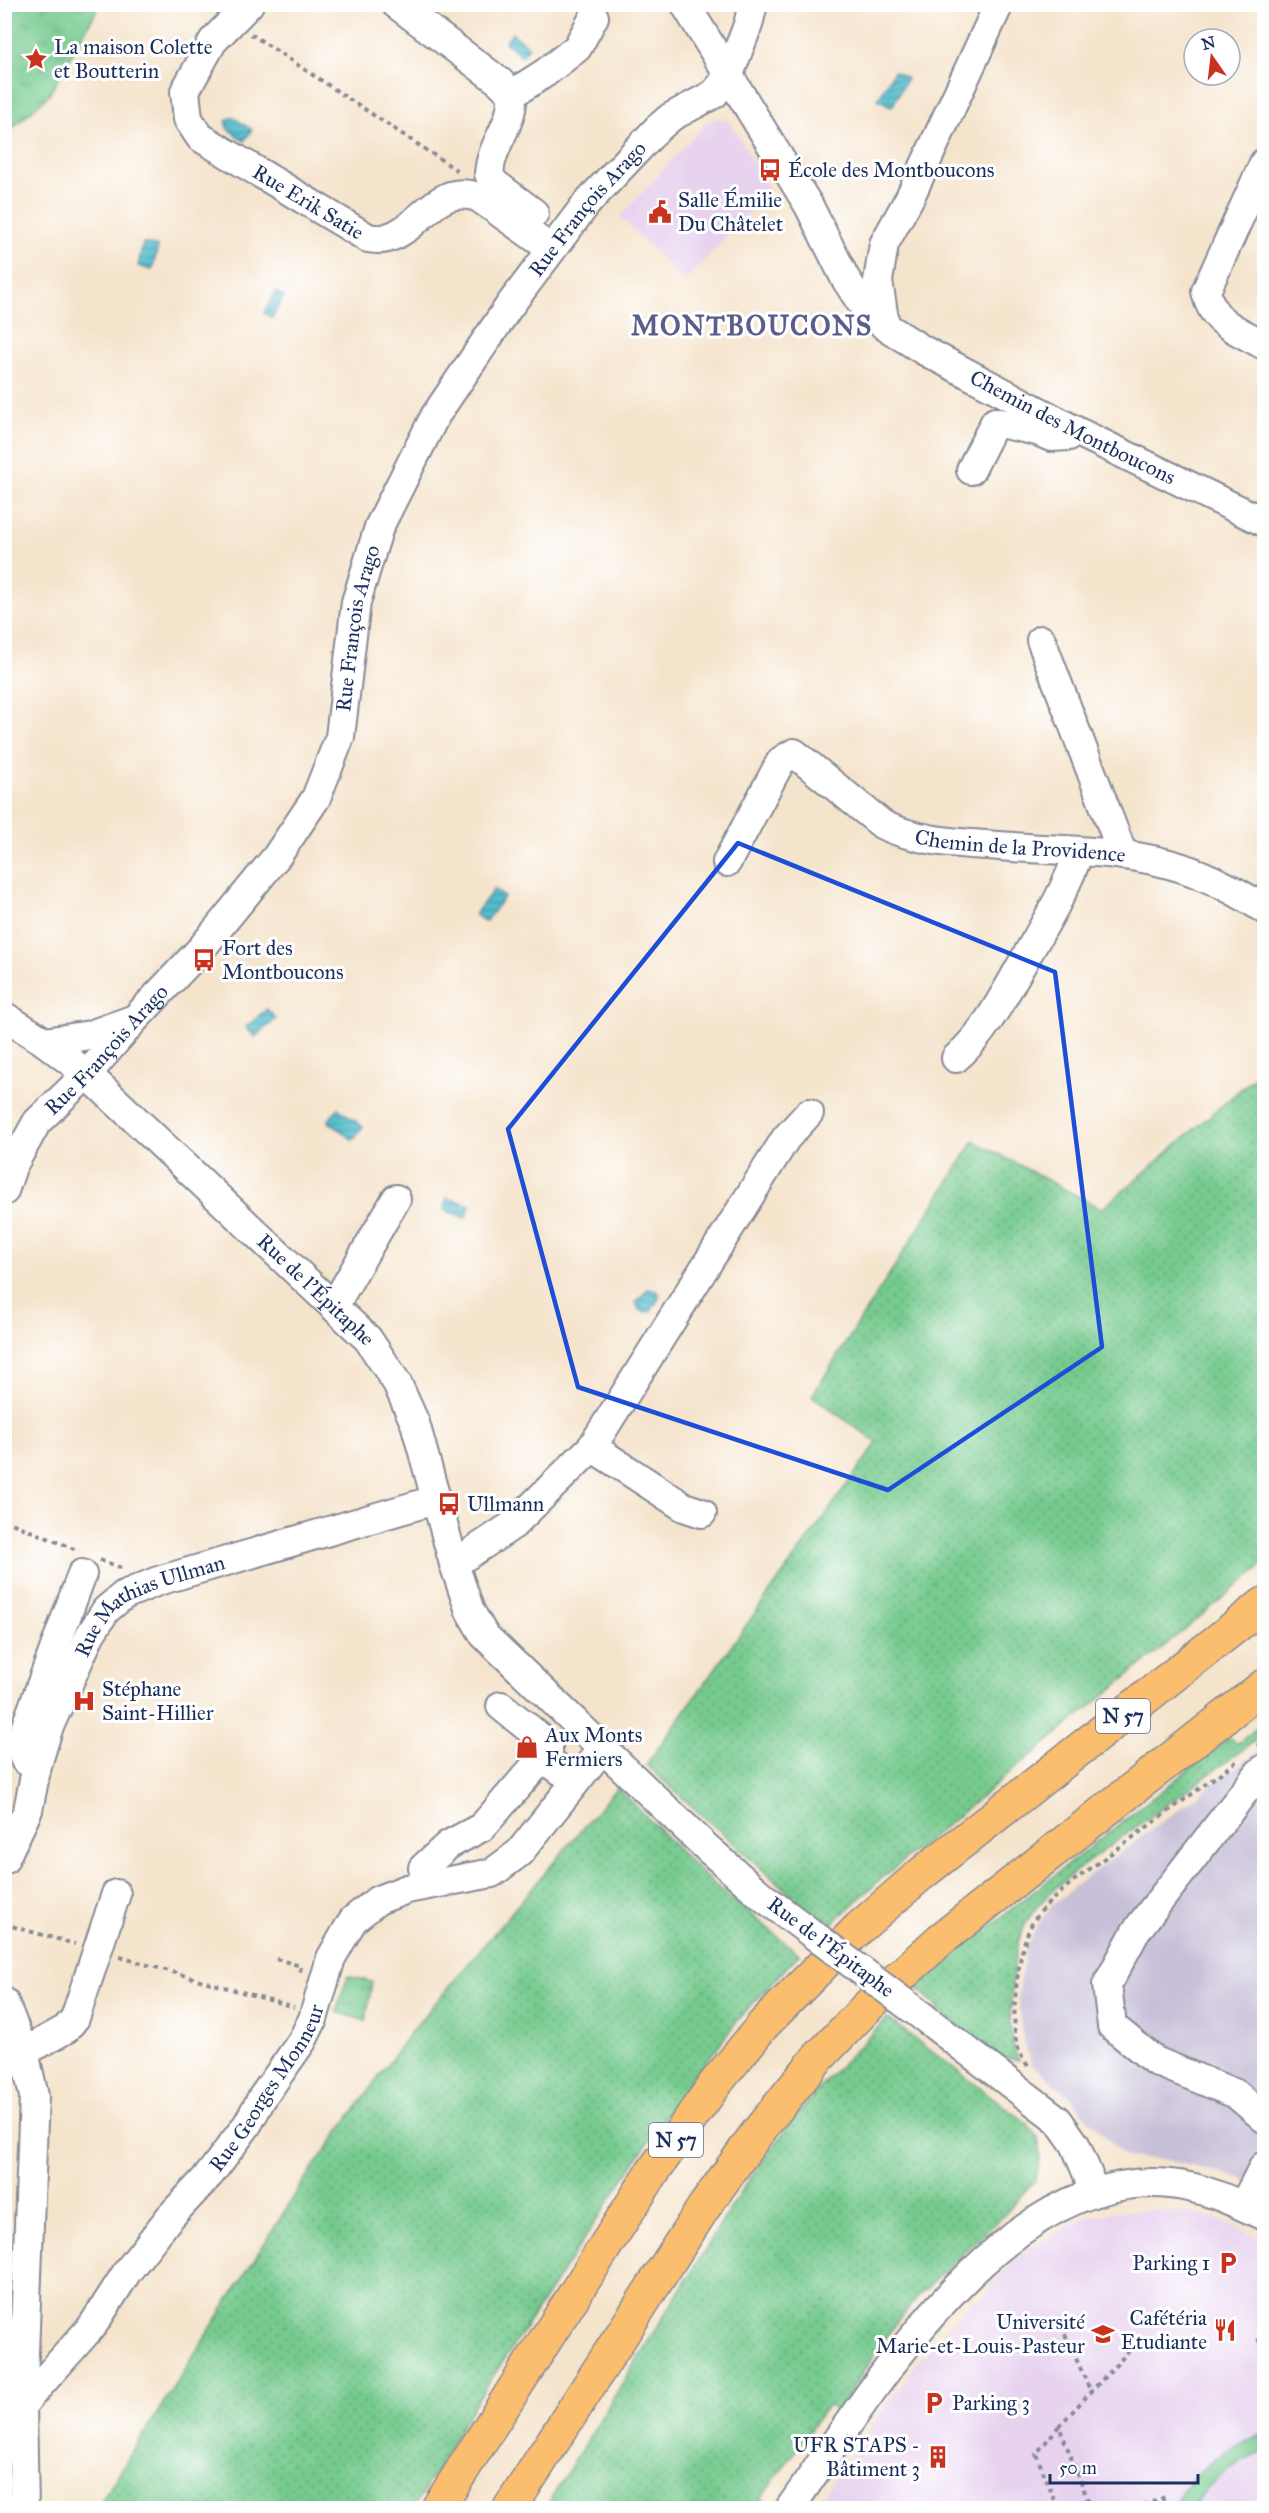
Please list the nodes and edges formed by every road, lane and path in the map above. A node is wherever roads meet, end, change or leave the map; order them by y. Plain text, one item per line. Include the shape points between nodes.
1 (396, 4) edge
2 (685, 4) edge
3 (753, 4) edge
4 (999, 4) edge
5 (241, 13) edge
6 (594, 17) dead end
7 (728, 77) junction
8 (512, 94) junction
9 (1264, 163) edge
10 (466, 176) dead end
11 (556, 241) junction
12 (885, 326) junction
13 (1264, 345) edge
14 (1078, 432) junction
15 (971, 470) dead end
16 (1264, 522) edge
17 (1041, 640) dead end
18 (1079, 852) junction
19 (1123, 855) junction
20 (727, 862) dead end
21 (1264, 909) edge
22 (4, 1016) edge
23 (134, 1020) junction
24 (45, 1042) junction
25 (956, 1058) dead end
26 (87, 1074) junction
27 (809, 1113) dead end
28 (4, 1191) edge
29 (396, 1199) dead end
30 (334, 1306) junction
31 (592, 1447) junction
32 (435, 1500) junction
33 (702, 1513) dead end
34 (454, 1564) junction
35 (82, 1574) dead end
36 (1264, 1604) edge
37 (1264, 1686) edge
38 (501, 1706) dead end
39 (1264, 1741) edge
40 (602, 1749) junction
41 (1255, 1757) edge
42 (548, 1761) junction
43 (37, 1765) junction
44 (575, 1781) junction
45 (4, 1860) edge
46 (423, 1868) dead end
47 (116, 1894) dead end
48 (4, 1924) edge
49 (99, 1951) junction
50 (4, 2002) edge
51 (315, 2013) junction
52 (24, 2052) junction
53 (1023, 2093) junction
54 (1264, 2118) edge
55 (1264, 2166) edge
56 (1092, 2192) junction
57 (1254, 2211) edge
58 (1065, 2334) dead end
59 (1264, 2339) edge
60 (1257, 2342) dead end
61 (1129, 2351) dead end
62 (1091, 2392) junction
63 (22, 2405) junction
64 (1059, 2426) junction
65 (1166, 2497) dead end
66 (24, 2508) edge
67 (438, 2508) edge
68 (510, 2508) edge
69 (790, 2508) edge
70 (1058, 2508) edge
71 (1091, 2508) edge
72 (1135, 2508) edge

1 - 8 street
2 - 7 street, Chemin des Montboucons
3 - 7 street
4 - 12 street via 910,197 884,244 878,281
5 - 10 path
5 - 11 street, Rue Erik Satie via 213,40 185,91 188,119 200,137 368,238 384,239 397,234 442,199 466,193
6 - 8 street via 577,48
7 - 11 street, Rue François Arago via 714,94 657,129
7 - 12 street, Chemin des Montboucons via 809,206 845,278 862,304
8 - 11 street via 510,117 493,150 489,174
9 - 13 street via 1206,291 1218,320
11 - 23 street, Rue François Arago via 435,416 379,527 356,602 340,737 316,798 277,856 201,950
12 - 14 street, Chemin des Montboucons
14 - 15 street via 1051,437 995,422
14 - 16 street, Chemin des Montboucons
17 - 19 street
18 - 19 street, Chemin de la Providence
18 - 20 street, Chemin de la Providence via 930,840 898,832 883,825 794,753 781,760
18 - 25 street via 1068,884 994,1012 970,1046
19 - 21 street, Chemin de la Providence via 1170,864 1228,886
22 - 24 street, Rue de l'Épitaphe
23 - 24 street via 90,1035
23 - 26 street, Rue François Arago
24 - 26 street, Rue de l'Épitaphe
26 - 28 street, Rue François Arago via 37,1122 12,1167
26 - 30 street, Rue de l'Épitaphe
27 - 31 street via 786,1138
29 - 30 street
30 - 32 street, Rue de l'Épitaphe via 368,1339 397,1383 415,1423
31 - 33 street via 684,1507
31 - 34 street via 513,1525
32 - 34 street, Rue de l'Épitaphe
32 - 43 street, Rue Mathias Ullman via 158,1581 124,1595 106,1610 90,1635 48,1729
34 - 40 street, Rue de l'Épitaphe via 470,1611 484,1635
35 - 43 street via 19,1745 25,1760
36 - 67 highway, N 57 via 920,1875 859,1928 763,2025 652,2173
37 - 68 highway, N 57 via 940,1940 816,2060 704,2207
38 - 42 street via 548,1744
39 - 41 path
40 - 44 street, Rue Georges Monneur
40 - 53 street, Rue de l'Épitaphe, bridge via 763,1897
41 - 53 path via 1072,1882 1034,1921 1026,1936 1016,1997 1016,2043 1035,2077
41 - 54 street via 1259,1773 1136,1931 1107,1985 1112,2026 1155,2061 1236,2094
42 - 44 street
42 - 46 street via 536,1765 482,1827 448,1845
43 - 45 street, Rue Mathias Ullman via 28,1810
44 - 51 street, Rue Georges Monneur via 519,1853 492,1873 407,1889 378,1900 353,1920 331,1958
47 - 49 street
48 - 49 path
49 - 51 path
49 - 52 street via 75,2018 66,2029
50 - 52 street
51 - 63 street, Rue Georges Monneur via 302,2042 247,2126 127,2272 93,2325
52 - 63 street via 34,2096
53 - 56 street, Rue de l'Épitaphe via 1058,2120 1075,2144
55 - 57 street
56 - 57 street via 1139,2183 1171,2184 1211,2192
56 - 69 street via 1045,2214 966,2278 888,2367
58 - 62 path
59 - 60 path
61 - 62 path
62 - 64 path
63 - 66 street
64 - 70 path via 1036,2454
64 - 71 path
65 - 72 path

